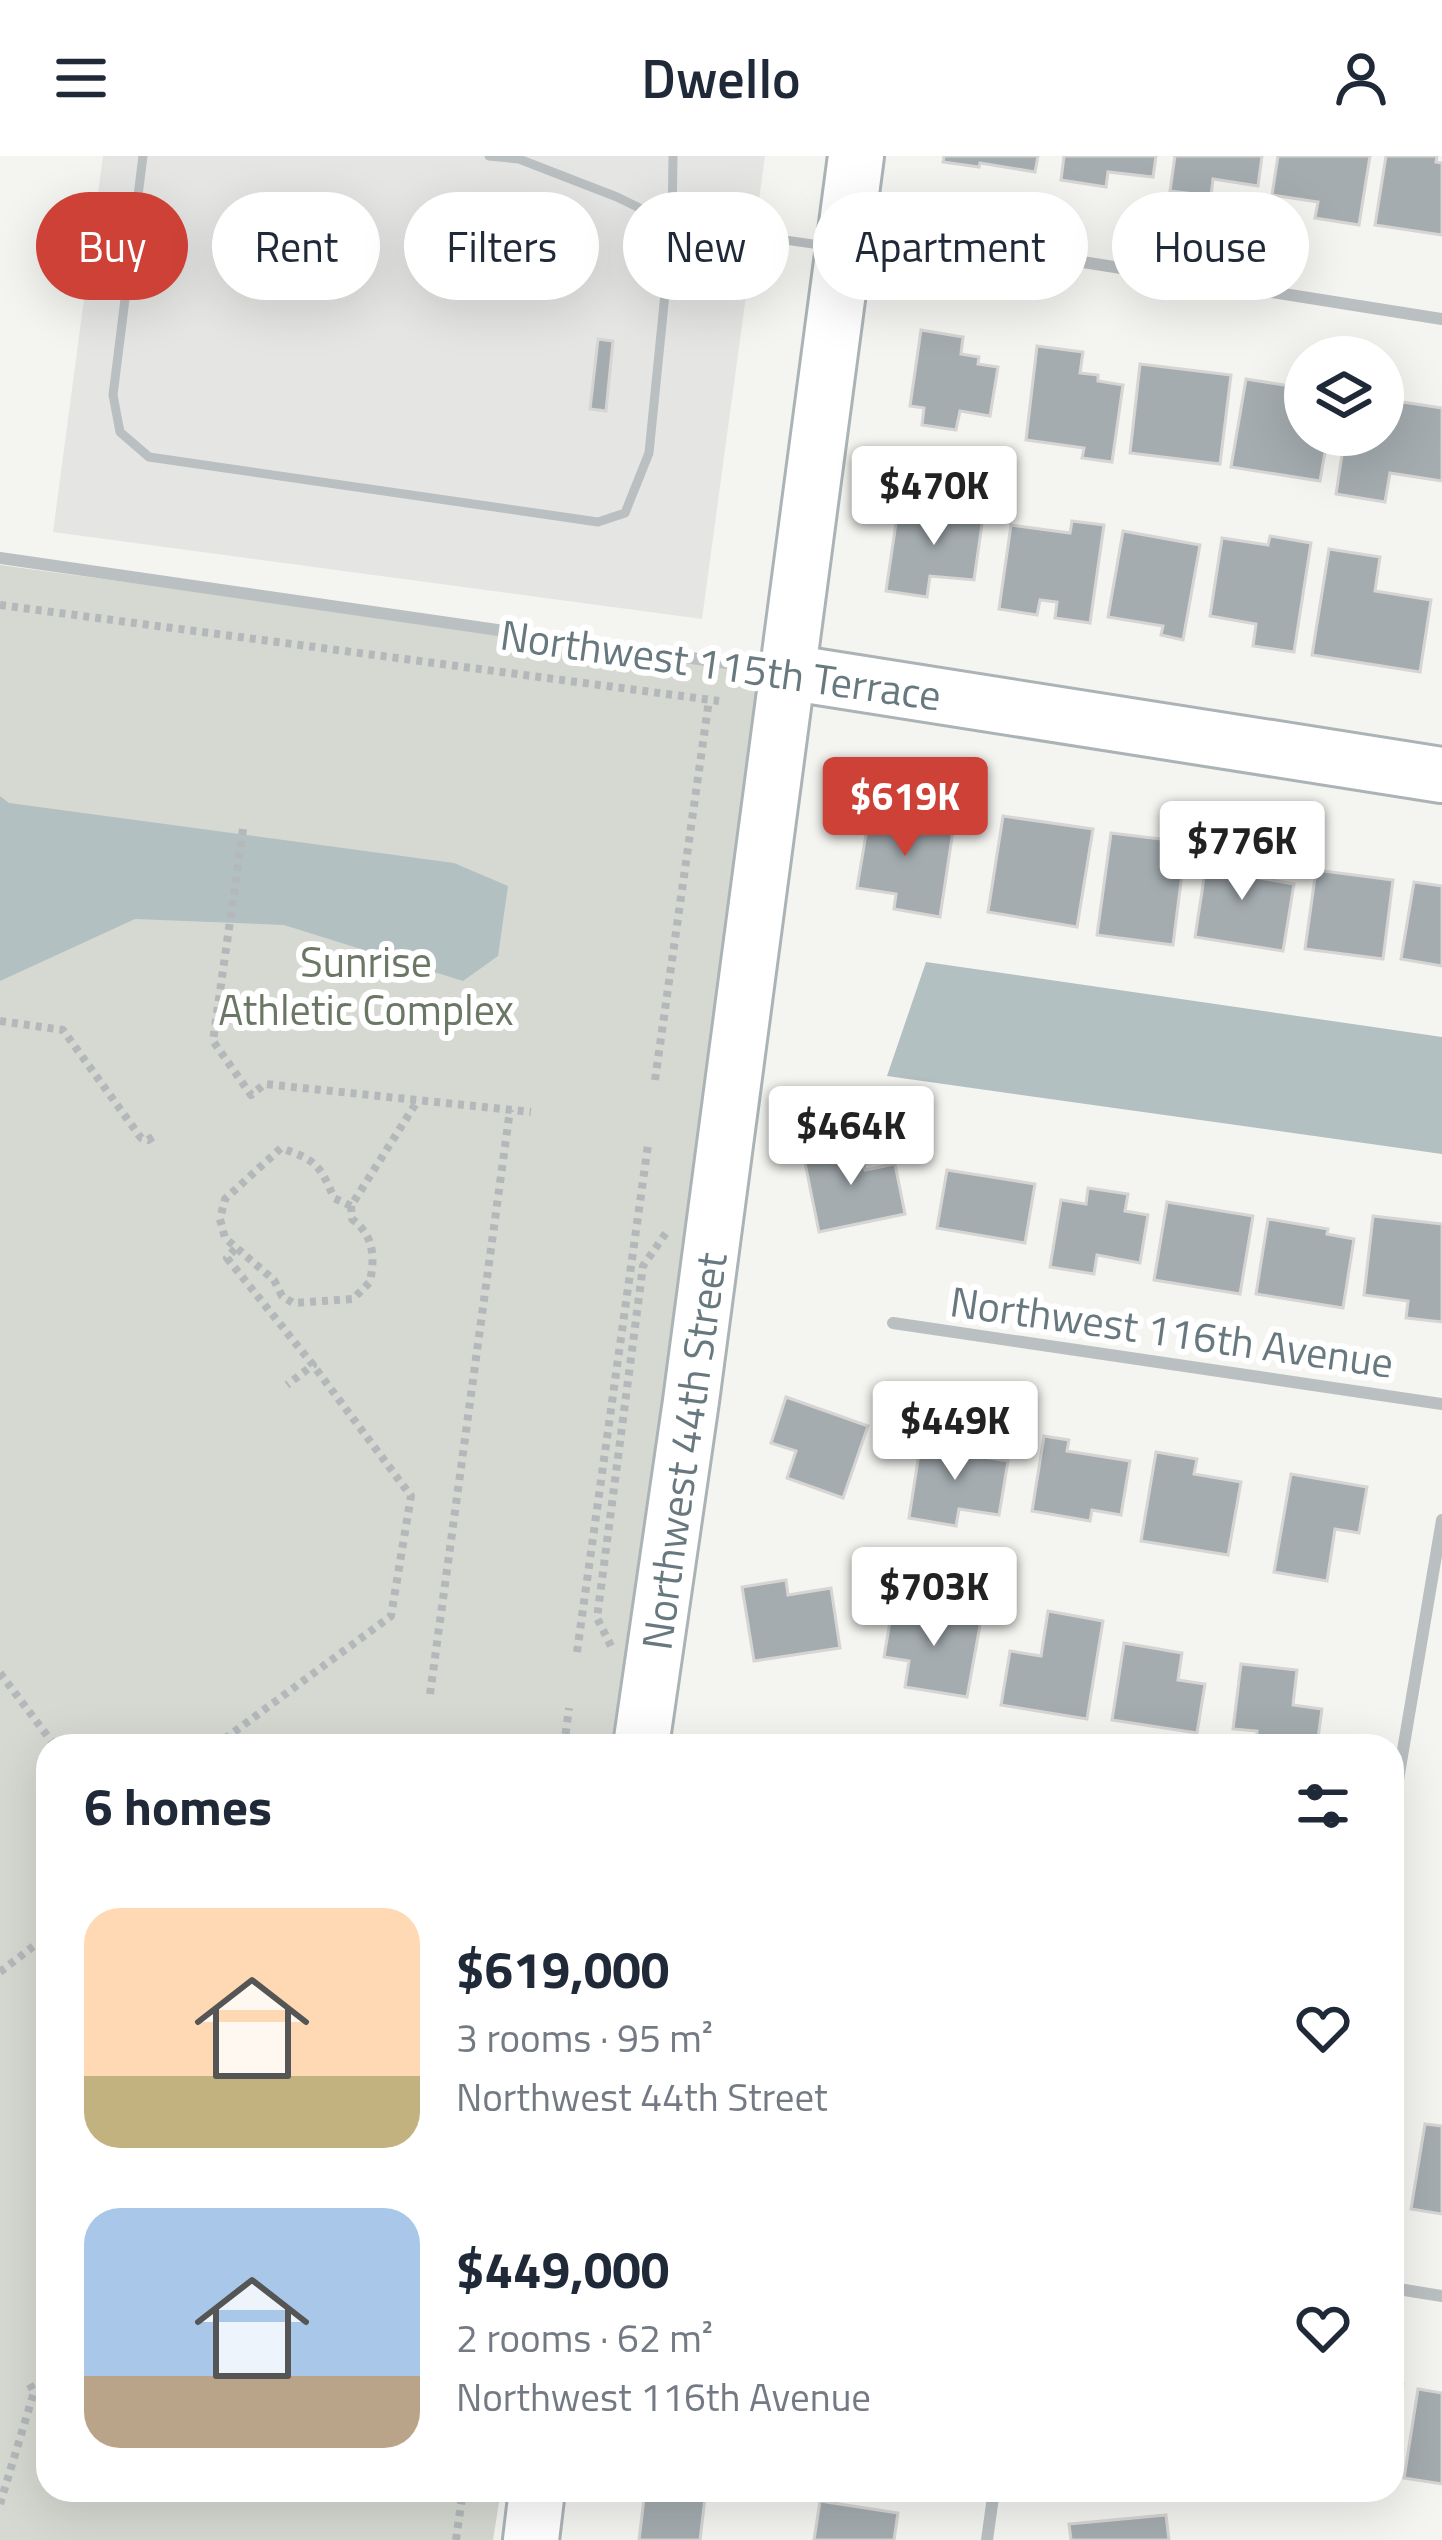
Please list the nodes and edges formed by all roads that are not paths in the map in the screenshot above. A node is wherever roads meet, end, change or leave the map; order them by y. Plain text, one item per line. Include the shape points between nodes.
1 (143, 156) edge
2 (489, 156) edge
3 (673, 156) edge
4 (856, 156) edge
5 (672, 192) edge
6 (852, 192) edge
7 (623, 200) edge
8 (1088, 270) edge
9 (664, 300) edge
10 (837, 300) edge
11 (1442, 319) edge
12 (0, 558) edge
13 (787, 672) junction
14 (1442, 775) edge
15 (893, 1323) dead end
16 (1442, 1404) edge
17 (1442, 1520) edge
18 (643, 1734) edge
19 (1404, 1744) edge
20 (1404, 2290) edge
21 (1442, 2296) edge
22 (536, 2502) edge
23 (992, 2502) edge
24 (531, 2540) edge
25 (987, 2540) edge

1 - 9 lane via 113,395 120,432 148,458 598,522 625,514 649,453
2 - 7 lane via 519,159
3 - 5 lane
4 - 6 street, Northwest 44th Street
8 - 11 street
10 - 13 street, Northwest 44th Street
12 - 13 street, Northwest 115th Terrace
13 - 14 street, Northwest 115th Terrace
13 - 18 street, Northwest 44th Street
15 - 16 street, Northwest 116th Avenue
17 - 19 street
20 - 21 street
22 - 24 street
23 - 25 street

